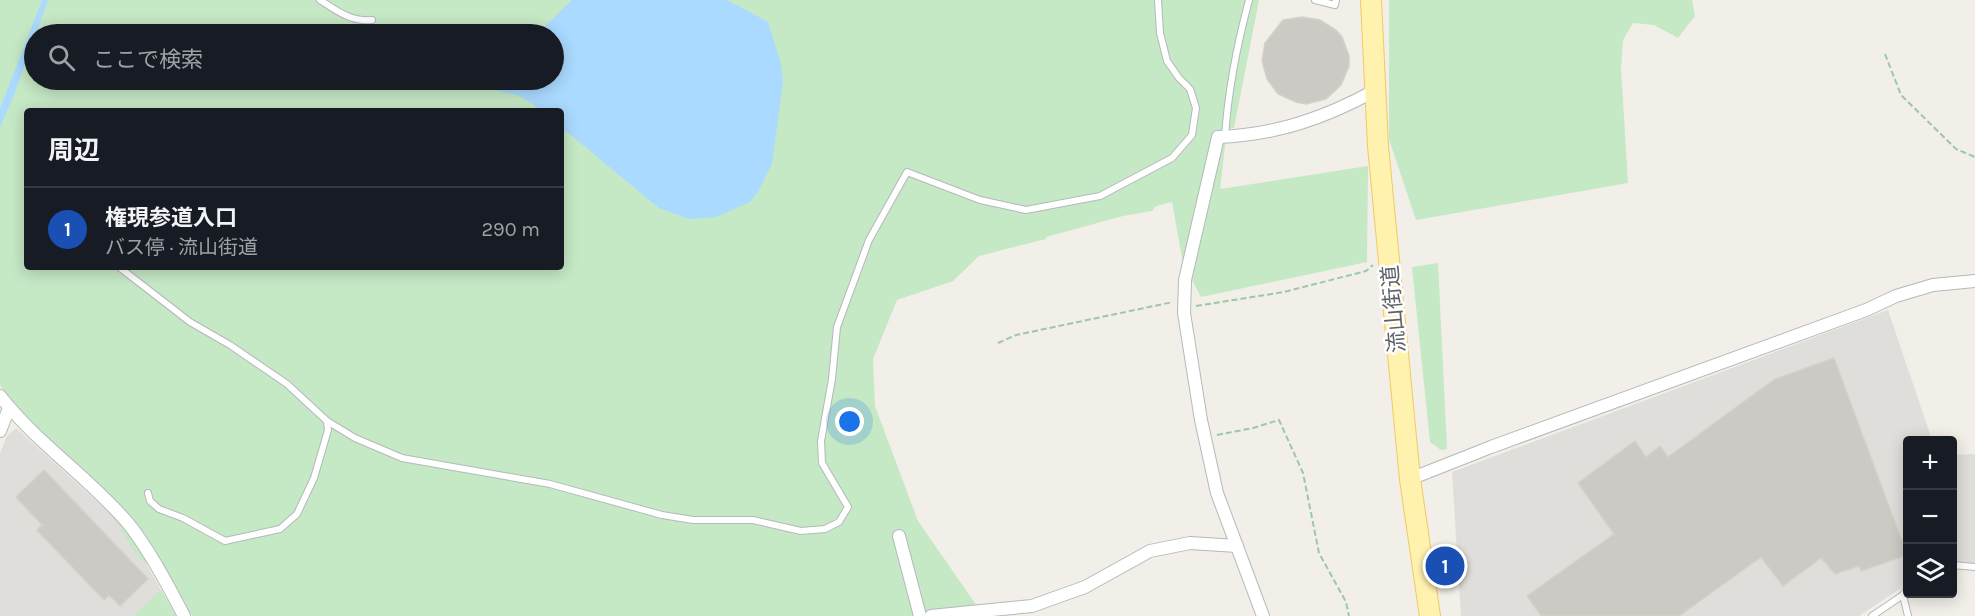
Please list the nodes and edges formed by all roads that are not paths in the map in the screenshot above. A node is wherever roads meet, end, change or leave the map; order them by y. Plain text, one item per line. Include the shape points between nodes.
1 (320, 0) edge
2 (1158, 0) edge
3 (1249, 0) edge
4 (1315, 0) edge
5 (1336, 0) edge
6 (1371, 0) edge
7 (372, 20) dead end
8 (1376, 90) junction
9 (1225, 137) junction
10 (123, 270) edge
11 (1975, 281) edge
12 (0, 396) edge
13 (9, 408) junction
14 (327, 421) junction
15 (0, 431) edge
16 (1410, 479) junction
17 (148, 493) dead end
18 (899, 536) dead end
19 (1237, 546) junction
20 (1957, 565) edge
21 (1975, 567) edge
22 (1903, 595) edge
23 (1904, 598) edge
24 (184, 616) edge
25 (920, 616) edge
26 (931, 616) edge
27 (1263, 616) edge
28 (1430, 616) edge
29 (1872, 616) edge
30 (1908, 616) edge

1 - 7 lane via 359,21
2 - 14 lane via 1167,61 1190,89 1196,108 1192,135 1172,158 1100,196 1026,210 980,200 907,172 869,240 837,327 821,441 822,463 848,507 832,526 801,531 753,520 693,520 662,515 549,484 402,458
3 - 9 lane via 1227,102
4 - 5 lane via 1335,5
6 - 8 main road, 流山街道
8 - 9 street via 1304,123
8 - 16 main road, 流山街道
9 - 19 street via 1218,137 1185,280 1184,304 1217,493
10 - 14 lane via 190,322 287,384
11 - 16 street via 1933,285 1896,296
12 - 13 street
13 - 15 street
13 - 24 street via 128,524
14 - 17 lane via 314,478 297,514 280,529 225,542 159,509
16 - 28 main road, 流山街道
18 - 25 street
19 - 26 street via 1190,543 1150,551 1084,587 1032,606
19 - 27 street
20 - 21 lane
22 - 29 lane
23 - 30 lane

